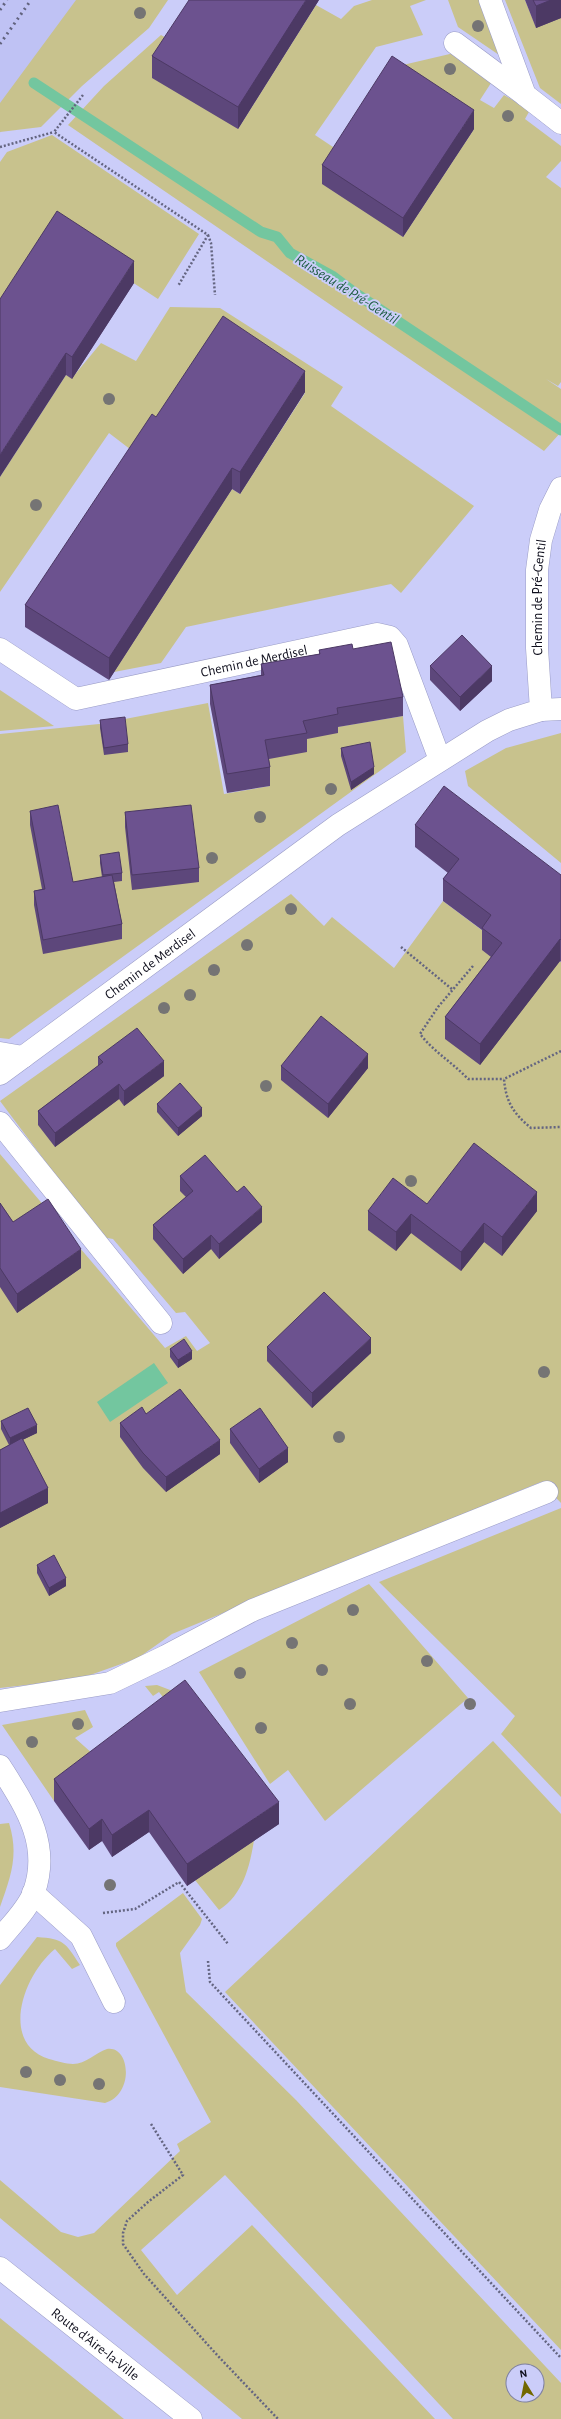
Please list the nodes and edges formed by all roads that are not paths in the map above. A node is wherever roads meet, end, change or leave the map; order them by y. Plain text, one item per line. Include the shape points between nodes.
1 (490, 0) edge
2 (455, 43) dead end
3 (525, 95) junction
4 (561, 123) edge
5 (561, 488) edge
6 (0, 648) edge
7 (551, 709) edge
8 (440, 760) junction
9 (0, 1053) edge
10 (24, 1058) junction
11 (0, 1074) edge
12 (0, 1123) edge
13 (162, 1323) dead end
14 (547, 1492) dead end
15 (0, 1701) edge
16 (0, 1766) edge
17 (33, 1894) junction
18 (0, 1939) edge
19 (114, 2002) dead end
20 (0, 2268) edge
21 (191, 2419) edge

1 - 3 street
2 - 3 street
3 - 4 street
5 - 7 street, Chemin de Pré-Gentil via 540,540 537,570 537,648
6 - 8 street, Chemin de Merdisel via 76,699 377,634 390,636 397,646
7 - 8 street, Chemin de Merdisel via 510,720
8 - 10 street, Chemin de Merdisel via 338,825
9 - 10 street
10 - 11 street, Chemin de Merdisel
12 - 13 street
14 - 15 street via 254,1610 110,1683
16 - 17 street via 21,1800 38,1838 40,1855
17 - 18 street
17 - 19 street via 81,1936
20 - 21 street, Route d'Aire-la-Ville

